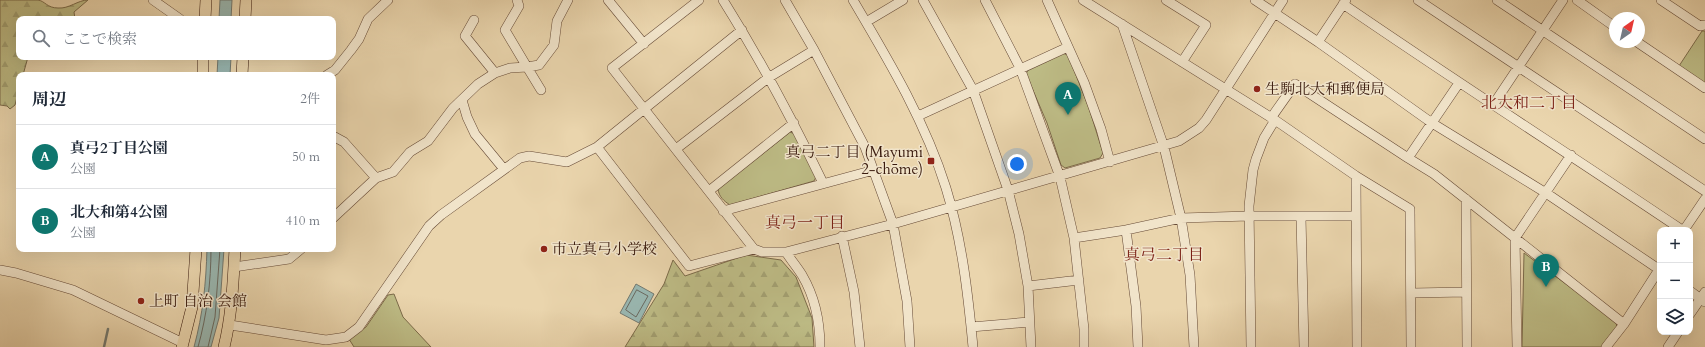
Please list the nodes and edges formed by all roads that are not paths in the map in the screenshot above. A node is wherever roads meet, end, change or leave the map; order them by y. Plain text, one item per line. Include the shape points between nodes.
1 (153, 0) edge
2 (206, 0) edge
3 (246, 0) edge
4 (388, 0) edge
5 (517, 0) edge
6 (568, 0) edge
7 (608, 0) edge
8 (698, 0) edge
9 (724, 0) edge
10 (785, 0) edge
11 (853, 0) edge
12 (903, 0) edge
13 (923, 0) edge
14 (985, 0) edge
15 (1047, 0) edge
16 (1083, 0) edge
17 (1166, 0) edge
18 (1255, 0) edge
19 (1283, 0) edge
20 (1418, 0) edge
21 (1497, 0) edge
22 (1563, 0) edge
23 (1577, 0) edge
24 (1661, 0) edge
25 (1345, 2) edge
26 (1274, 13) junction
27 (176, 16) edge
28 (205, 16) edge
29 (245, 16) edge
30 (474, 20) dead end
31 (866, 22) junction
32 (1609, 23) edge
33 (1122, 24) junction
34 (1705, 25) edge
35 (742, 30) junction
36 (1543, 30) junction
37 (1318, 42) junction
38 (644, 44) junction
39 (1068, 47) junction
40 (1645, 47) edge
41 (814, 50) junction
42 (204, 60) edge
43 (243, 60) edge
44 (1182, 62) junction
45 (527, 67) junction
46 (1518, 67) junction
47 (1020, 68) junction
48 (203, 72) edge
49 (242, 72) edge
50 (332, 72) edge
51 (495, 73) junction
52 (768, 78) junction
53 (1458, 83) junction
54 (1705, 88) edge
55 (541, 90) dead end
56 (972, 90) junction
57 (1225, 90) junction
58 (462, 100) junction
59 (1493, 105) junction
60 (645, 109) junction
61 (918, 116) junction
62 (1273, 119) junction
63 (794, 123) junction
64 (1432, 123) junction
65 (336, 138) edge
66 (1705, 139) edge
67 (597, 147) junction
68 (1164, 147) junction
69 (676, 149) junction
70 (1571, 155) junction
71 (1408, 158) junction
72 (1110, 162) junction
73 (503, 168) junction
74 (874, 170) junction
75 (1356, 176) junction
76 (1060, 177) junction
77 (376, 178) junction
78 (823, 183) junction
79 (1008, 190) junction
80 (709, 191) junction
81 (1705, 191) edge
82 (1546, 193) junction
83 (1705, 199) edge
84 (1466, 200) junction
85 (951, 207) junction
86 (723, 211) junction
87 (336, 215) edge
88 (1249, 216) junction
89 (1356, 216) junction
90 (1301, 217) junction
91 (1181, 218) junction
92 (894, 224) junction
93 (1679, 227) edge
94 (1685, 227) edge
95 (1126, 230) junction
96 (842, 236) junction
97 (1074, 238) junction
98 (1516, 238) junction
99 (754, 249) junction
100 (196, 252) edge
101 (235, 252) edge
102 (297, 252) edge
103 (786, 252) junction
104 (234, 267) junction
105 (1657, 267) edge
106 (0, 270) edge
107 (1657, 274) edge
108 (1079, 280) junction
109 (1028, 286) junction
110 (1466, 292) junction
111 (1693, 293) edge
112 (1412, 294) junction
113 (1703, 298) edge
114 (1693, 310) edge
115 (1029, 322) junction
116 (1624, 324) junction
117 (230, 325) junction
118 (971, 328) junction
119 (1676, 335) edge
120 (326, 344) edge
121 (183, 345) edge
122 (224, 347) edge
123 (820, 347) edge
124 (860, 347) edge
125 (910, 347) edge
126 (973, 347) edge
127 (1031, 347) edge
128 (1084, 347) edge
129 (1138, 347) edge
130 (1194, 347) edge
131 (1251, 347) edge
132 (1304, 347) edge
133 (1357, 347) edge
134 (1411, 347) edge
135 (1467, 347) edge
136 (1517, 347) edge
137 (1606, 347) edge
138 (1668, 347) edge

1 - 27 street
2 - 28 main road
3 - 29 main road
4 - 50 street via 368,19 359,39
5 - 45 street via 519,6 504,30
6 - 45 street via 557,20 556,38 549,53 539,65
7 - 38 street
8 - 38 street
9 - 35 street
10 - 41 street
11 - 31 street
12 - 31 street
13 - 56 street
14 - 47 street
15 - 39 street
16 - 33 street
17 - 44 street via 1206,25
18 - 26 street
19 - 26 street
20 - 46 street
21 - 36 street
22 - 36 street
23 - 32 street
24 - 34 street via 1700,26
25 - 37 street
25 - 53 street
26 - 37 street
26 - 57 street
30 - 51 street via 465,36
31 - 61 street
33 - 44 street
33 - 68 street
35 - 52 street
35 - 60 street
36 - 46 street
36 - 66 street
37 - 64 street
38 - 60 street via 612,68
39 - 47 street
39 - 72 street via 1101,128
40 - 54 street
41 - 52 street
41 - 74 street via 865,147
42 - 48 main road
43 - 49 main road
44 - 57 street
45 - 51 street via 510,68
45 - 55 street
46 - 59 street
46 - 81 street
47 - 56 street
47 - 76 street
51 - 58 street via 478,84
52 - 63 street
52 - 69 street
53 - 59 street
53 - 64 street
56 - 61 street
56 - 79 street
57 - 62 street
57 - 68 street via 1199,128
58 - 73 street via 475,134
58 - 77 street via 428,141 410,152 393,172
59 - 70 street
60 - 67 street
60 - 69 street
61 - 85 street via 938,165
62 - 71 street via 1295,84
62 - 75 street
62 - 88 street via 1253,170
63 - 78 street
63 - 80 street
64 - 71 street
64 - 82 street
65 - 77 street via 344,142
67 - 73 street via 567,162 529,156
67 - 99 street via 689,266
68 - 72 street
68 - 91 street
69 - 80 street
70 - 82 street
70 - 93 street
71 - 84 street via 1434,174
72 - 76 street
73 - 120 street via 429,226 359,327 346,337
74 - 78 street
74 - 92 street
75 - 89 street
75 - 112 street via 1410,209
76 - 79 street
76 - 97 street
77 - 87 street
78 - 86 street
79 - 85 street
79 - 109 street
80 - 86 street
82 - 98 street
82 - 105 street
83 - 94 street
84 - 98 street
84 - 110 street
85 - 92 street
85 - 118 street via 964,266
86 - 99 street
88 - 90 street
88 - 91 street
88 - 131 street
89 - 90 street
89 - 133 street
90 - 132 street
91 - 95 street
91 - 130 street via 1190,275
92 - 96 street
92 - 125 street via 907,301
95 - 97 street
95 - 129 street via 1136,306
96 - 103 street
96 - 124 street via 854,292
97 - 108 street
98 - 116 street
98 - 136 street
99 - 103 street via 762,252
100 - 121 main road via 192,308
101 - 104 main road
102 - 104 street via 289,259
103 - 123 street via 802,276 817,312
104 - 117 main road
106 - 121 street via 73,290
107 - 116 street
108 - 109 street
108 - 128 street
109 - 115 street
110 - 112 street
110 - 135 street
111 - 113 street
112 - 134 street
113 - 114 street
115 - 118 street
115 - 127 street
116 - 137 street
117 - 120 street
117 - 122 main road
118 - 126 street
119 - 138 street

